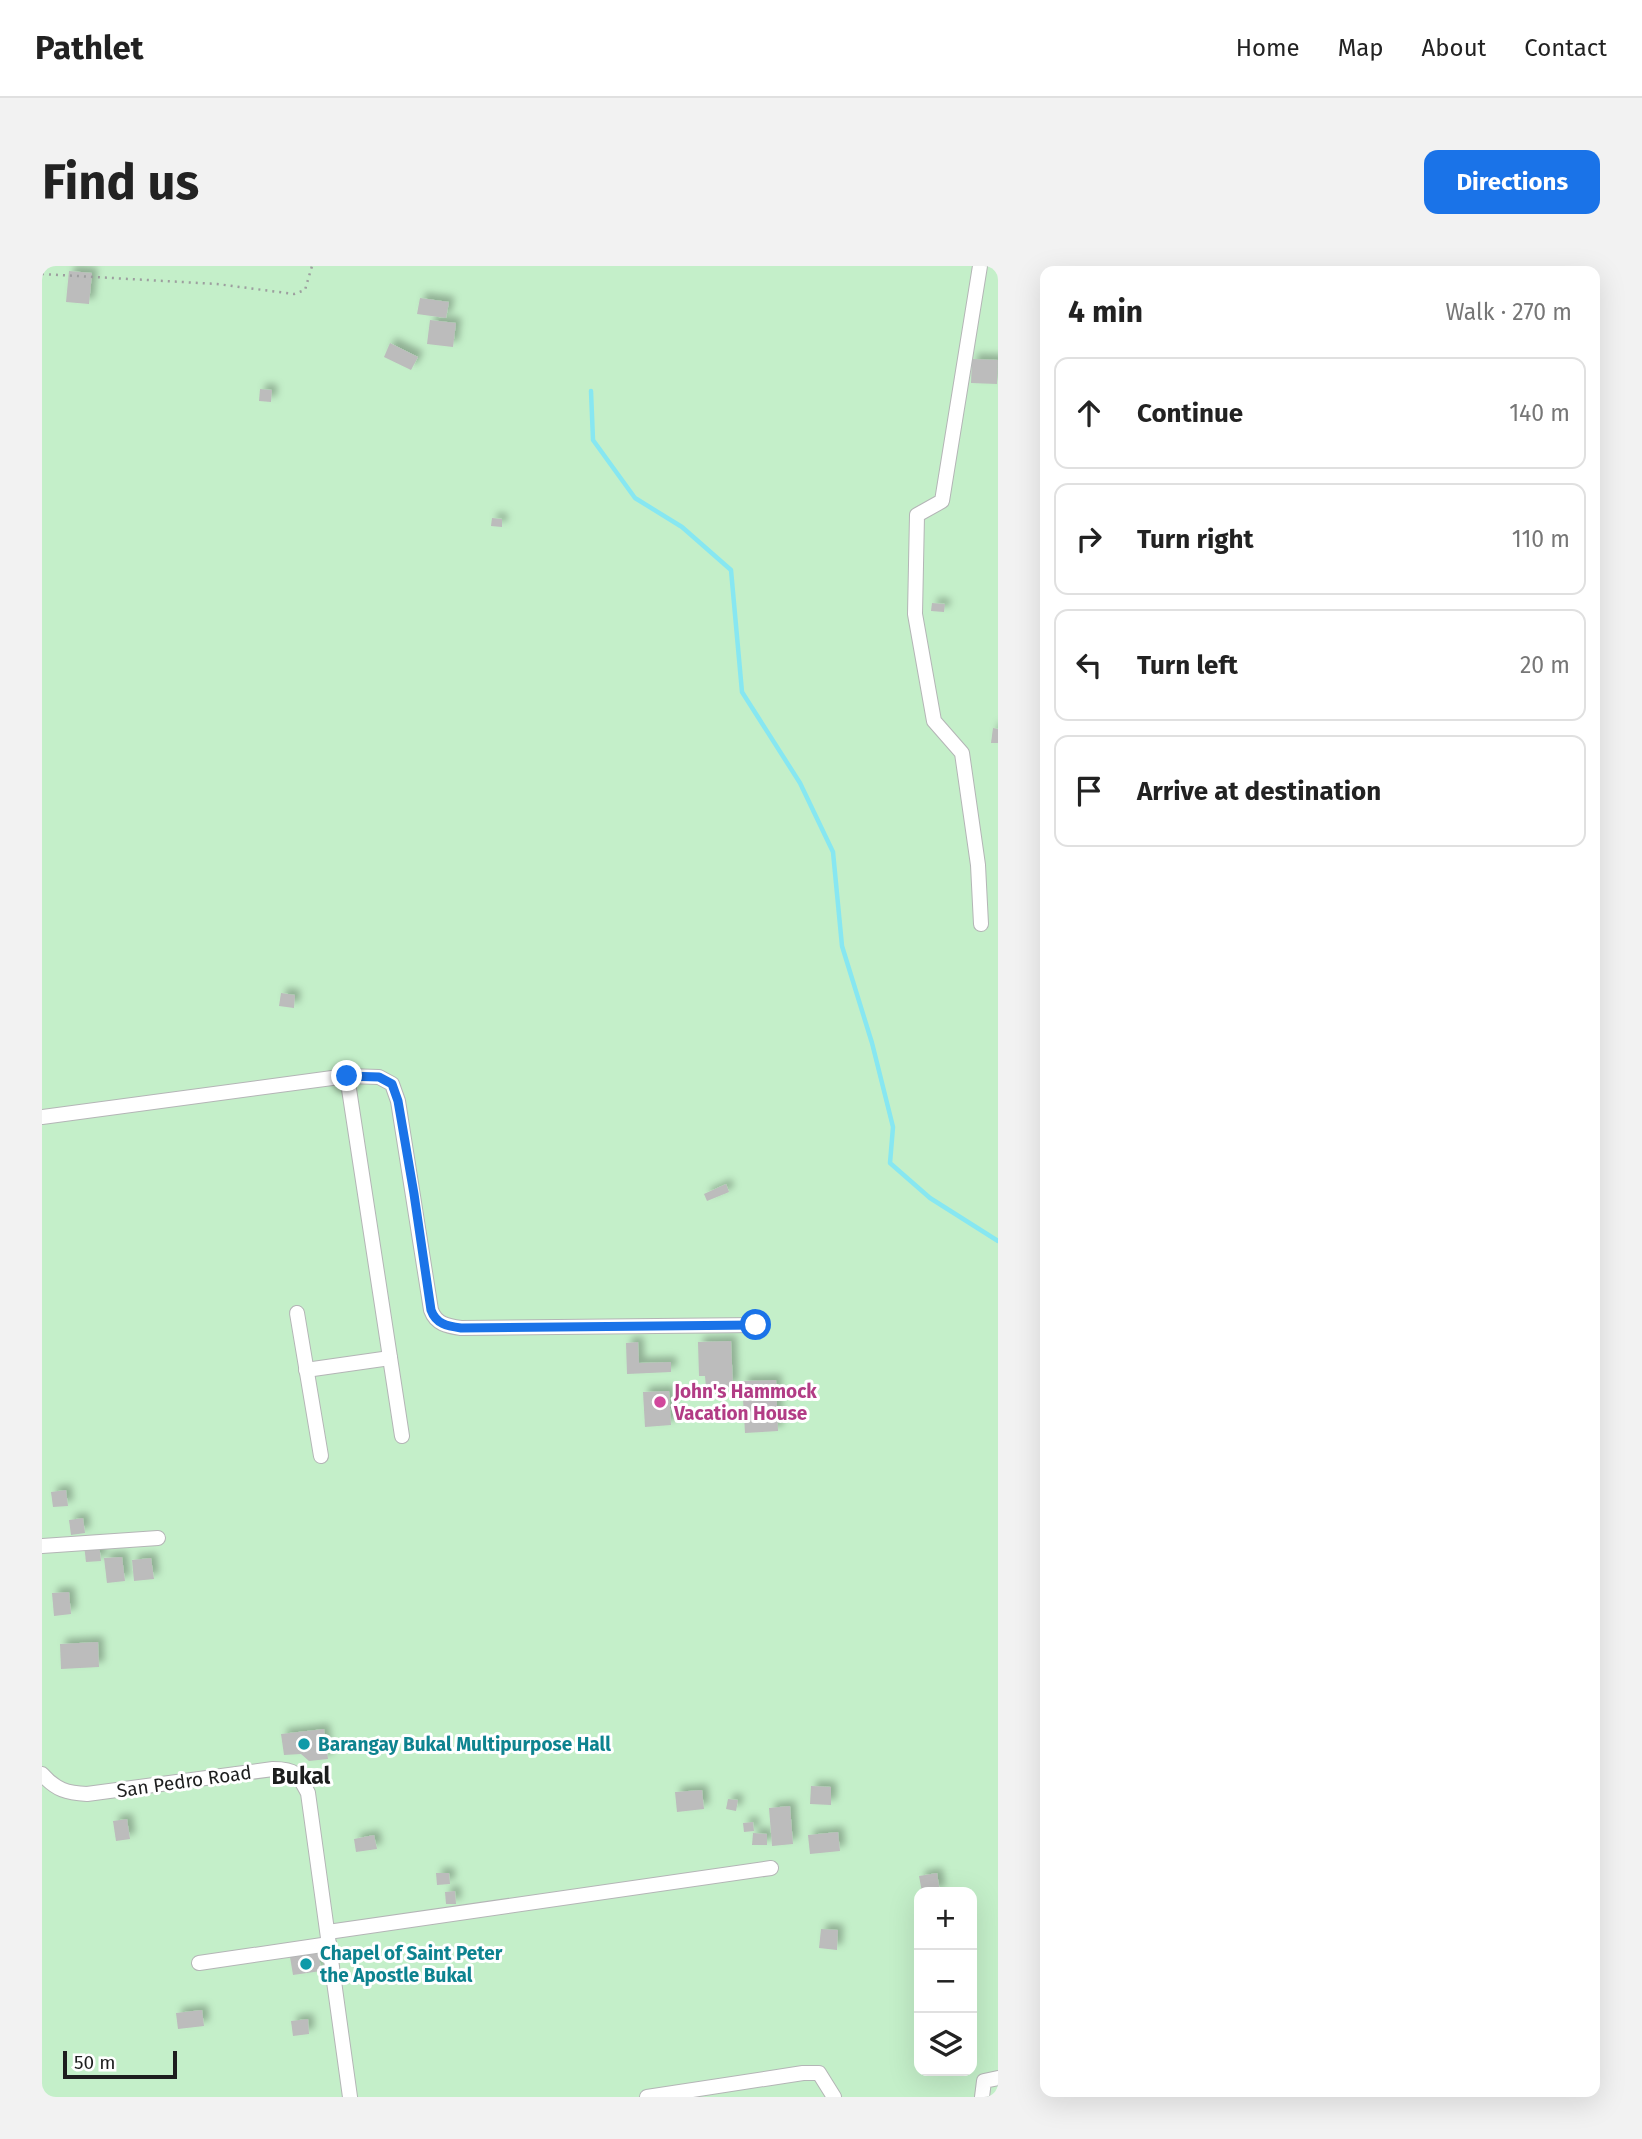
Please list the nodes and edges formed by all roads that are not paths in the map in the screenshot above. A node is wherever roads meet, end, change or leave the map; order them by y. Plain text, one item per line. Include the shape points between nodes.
1 (980, 266) edge
2 (981, 924) dead end
3 (347, 1076) junction
4 (42, 1117) edge
5 (297, 1313) dead end
6 (756, 1325) dead end
7 (390, 1358) junction
8 (306, 1370) junction
9 (402, 1436) dead end
10 (321, 1456) dead end
11 (158, 1538) dead end
12 (42, 1546) edge
13 (42, 1774) edge
14 (771, 1868) dead end
15 (329, 1938) junction
16 (199, 1963) dead end
17 (998, 2078) edge
18 (350, 2097) edge
19 (647, 2097) edge
20 (834, 2097) edge
21 (982, 2097) edge

1 - 2 street via 942,501 917,515 915,614 934,721 962,753 978,865
3 - 4 street
3 - 6 street via 379,1077 392,1084 431,1310 444,1325
3 - 7 street
5 - 8 street
7 - 8 street
7 - 9 street
8 - 10 street
11 - 12 street
13 - 15 street, San Pedro Road via 65,1793 87,1794 289,1769 308,1793
14 - 15 street
15 - 16 street
15 - 18 street, San Pedro Road
17 - 21 street via 984,2081
19 - 20 street via 803,2073 818,2073

